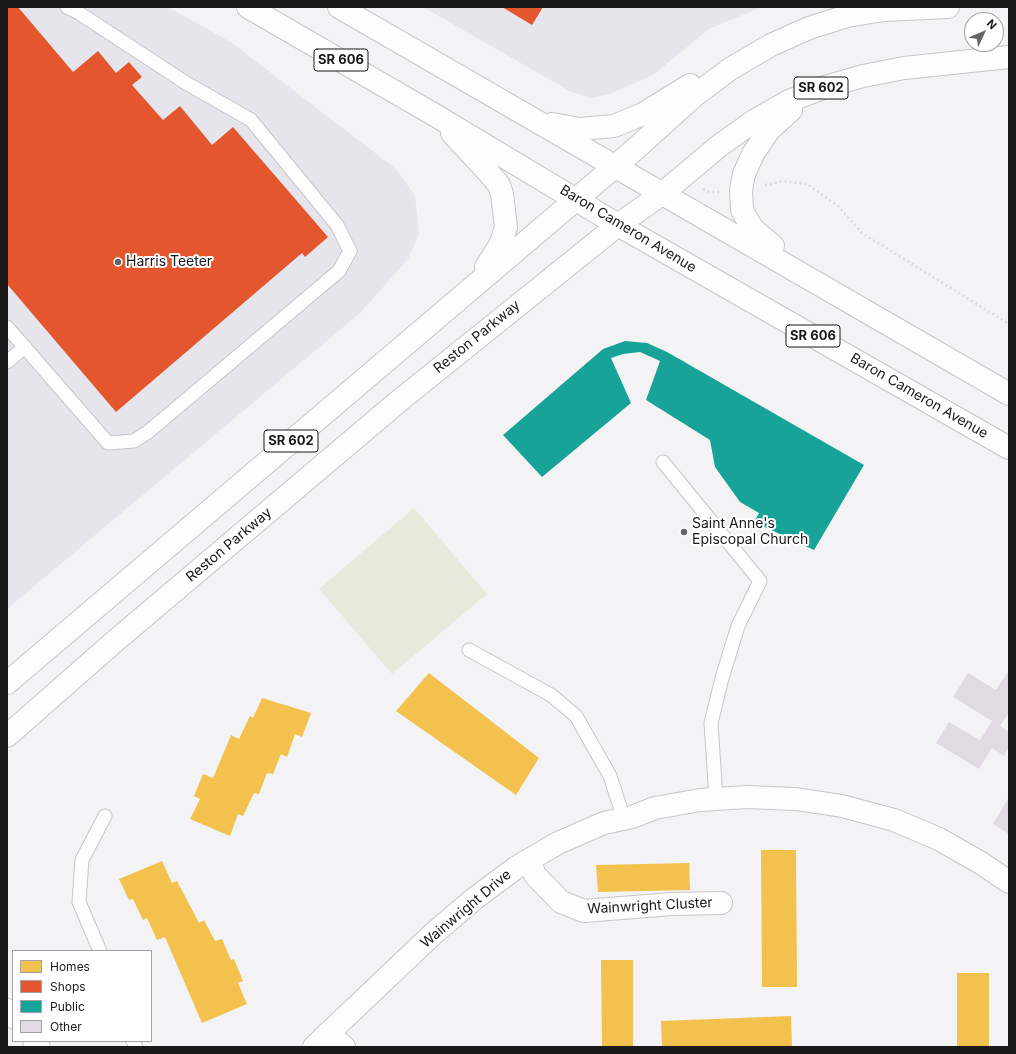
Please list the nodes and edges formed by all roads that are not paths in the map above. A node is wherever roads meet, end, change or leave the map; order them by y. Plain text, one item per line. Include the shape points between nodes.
1 (67, 7) edge
2 (248, 7) edge
3 (339, 7) edge
4 (948, 7) edge
5 (1009, 57) edge
6 (730, 69) junction
7 (813, 92) junction
8 (433, 114) junction
9 (533, 119) junction
10 (616, 166) junction
11 (663, 193) junction
12 (576, 200) junction
13 (618, 225) junction
14 (810, 278) junction
15 (471, 288) junction
16 (7, 327) edge
17 (25, 347) junction
18 (7, 362) edge
19 (1009, 394) edge
20 (1009, 448) edge
21 (663, 462) dead end
22 (469, 650) dead end
23 (7, 683) edge
24 (7, 736) edge
25 (716, 799) junction
26 (105, 816) dead end
27 (624, 819) junction
28 (529, 860) junction
29 (1009, 882) edge
30 (721, 903) dead end
31 (100, 950) edge
32 (321, 1040) edge
33 (344, 1047) edge

1 - 17 lane via 186,84 251,120 337,225 350,251 339,271 148,432 134,441 108,443
2 - 8 main road, Baron Cameron Avenue / SR 606
3 - 9 main road
4 - 6 main road, SR 602 via 884,10 848,16 809,28 771,44
5 - 7 main road, Reston Parkway / SR 602 via 904,68 863,76
6 - 9 main road via 694,82 643,114 614,126 560,127
6 - 10 main road, SR 602 via 694,96
7 - 11 main road, Reston Parkway / SR 602 via 789,101 754,121 719,146
7 - 14 main road via 769,130 753,154 744,174 741,190 742,210 752,228
8 - 12 main road, Baron Cameron Avenue / SR 606
8 - 15 main road via 489,173 499,185 502,194 506,227 501,243
9 - 10 main road
10 - 11 main road
10 - 12 main road, SR 602
11 - 13 main road, Reston Parkway / SR 602
11 - 14 main road
12 - 13 main road, Baron Cameron Avenue / SR 606
12 - 15 main road, SR 602
13 - 20 main road, Baron Cameron Avenue / SR 606
13 - 24 main road, Reston Parkway / SR 602 via 399,401
14 - 19 main road
15 - 23 main road, SR 602
16 - 17 lane
17 - 18 lane
21 - 25 lane via 760,581 738,626 711,723
22 - 27 lane via 551,695 576,716 610,776
25 - 27 main road, Wainwright Drive via 655,808
25 - 29 main road, Wainwright Drive via 796,799 842,806 894,820 939,839 981,862
26 - 31 lane via 82,860 79,902
27 - 28 main road, Wainwright Drive via 604,823 558,843
28 - 30 main road, Wainwright Cluster via 535,875 561,902 584,911
28 - 32 main road, Wainwright Drive via 474,899
32 - 33 main road

